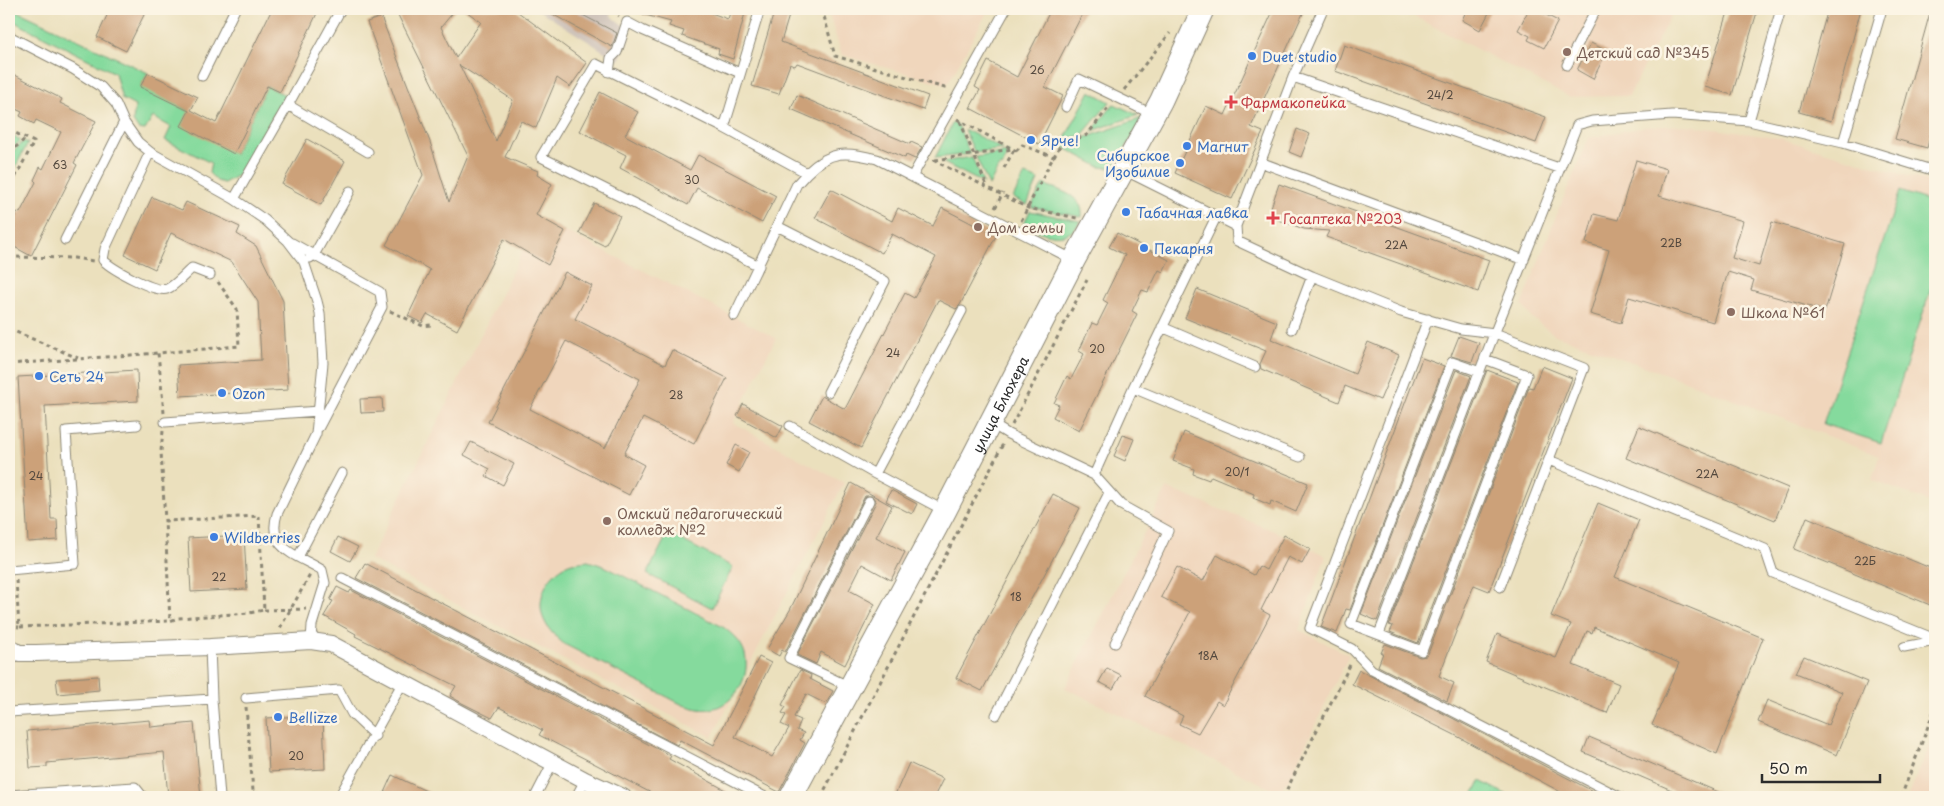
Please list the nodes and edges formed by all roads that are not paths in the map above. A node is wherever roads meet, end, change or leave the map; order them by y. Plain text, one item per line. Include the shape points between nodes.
1 (235, 9) edge
2 (341, 9) edge
3 (760, 9) edge
4 (1006, 9) edge
5 (1203, 9) edge
6 (1323, 9) edge
7 (1596, 9) edge
8 (1781, 9) edge
9 (1882, 9) edge
10 (9, 36) edge
11 (1567, 65) dead end
12 (609, 72) junction
13 (740, 73) junction
14 (202, 76) dead end
15 (1293, 77) junction
16 (288, 105) junction
17 (1066, 108) dead end
18 (1154, 115) junction
19 (1749, 121) junction
20 (124, 122) junction
21 (724, 128) junction
22 (1843, 144) junction
23 (150, 152) junction
24 (368, 152) dead end
25 (1260, 162) junction
26 (1559, 168) junction
27 (1124, 170) junction
28 (1935, 171) edge
29 (807, 173) junction
30 (912, 177) junction
31 (350, 191) dead end
32 (234, 199) junction
33 (1216, 217) junction
34 (777, 226) junction
35 (1236, 226) junction
36 (65, 240) dead end
37 (288, 241) junction
38 (314, 255) junction
39 (1074, 260) junction
40 (1524, 260) junction
41 (304, 262) junction
42 (759, 266) junction
43 (210, 275) road end
44 (1312, 276) junction
45 (962, 311) dead end
46 (734, 316) dead end
47 (1428, 319) junction
48 (1162, 327) junction
49 (1292, 329) dead end
50 (1495, 333) junction
51 (1485, 359) junction
52 (1255, 367) dead end
53 (1480, 372) junction
54 (1133, 388) junction
55 (828, 392) dead end
56 (319, 411) junction
57 (165, 422) road end
58 (137, 425) dead end
59 (790, 426) dead end
60 (999, 428) junction
61 (316, 434) junction
62 (1300, 457) dead end
63 (1549, 460) junction
64 (342, 473) dead end
65 (875, 474) junction
66 (1094, 475) junction
67 (1109, 493) junction
68 (869, 501) dead end
69 (945, 511) junction
70 (298, 557) junction
71 (12, 569) edge
72 (342, 578) dead end
73 (1500, 588) dead end
74 (1379, 634) junction
75 (1935, 640) edge
76 (311, 641) junction
77 (1114, 643) dead end
78 (9, 647) edge
79 (210, 647) junction
80 (1904, 647) dead end
81 (403, 682) junction
82 (850, 688) junction
83 (246, 698) road end
84 (212, 699) junction
85 (9, 712) edge
86 (996, 715) dead end
87 (374, 736) junction
88 (553, 762) junction
89 (585, 780) junction
90 (9, 795) edge
91 (143, 797) edge
92 (220, 797) edge
93 (339, 797) edge
94 (535, 797) edge
95 (576, 797) edge
96 (623, 797) edge
97 (765, 797) edge
98 (791, 797) edge
99 (1620, 797) edge

1 - 14 lane
2 - 16 lane
3 - 13 lane
4 - 30 lane
5 - 18 street, улица Блюхера
6 - 15 lane
7 - 11 lane
8 - 19 lane
9 - 22 lane
10 - 20 lane via 101,86 116,104
12 - 13 lane via 611,58 627,22
12 - 21 lane
12 - 42 lane via 596,64 541,157
13 - 21 lane
15 - 25 lane
15 - 26 lane
16 - 24 lane
16 - 32 lane
17 - 18 lane via 1079,79
18 - 27 street, улица Блюхера
19 - 22 lane
19 - 26 lane via 1672,116 1592,121 1577,125
20 - 23 lane via 138,142
20 - 36 lane
21 - 29 lane
22 - 28 lane
23 - 32 lane
23 - 43 lane via 105,249 103,260 109,267 158,290 168,288 192,268
25 - 35 lane
25 - 40 lane
26 - 40 lane
27 - 33 lane
27 - 39 street, улица Блюхера
29 - 30 lane via 820,160 836,154 856,153 877,159
29 - 34 lane via 797,184
30 - 39 lane
31 - 38 lane
32 - 37 lane
33 - 35 lane
33 - 48 lane
34 - 42 lane
34 - 55 lane via 885,281
35 - 44 lane via 1237,241
37 - 38 lane
37 - 41 lane
38 - 41 lane
38 - 61 lane via 380,292 382,307
39 - 60 street, улица Блюхера
40 - 50 lane
41 - 56 lane via 320,312 323,363
42 - 46 lane
44 - 47 lane
44 - 49 lane
45 - 65 lane
47 - 50 lane via 1461,329
47 - 99 lane via 1310,628 1352,649 1372,670
48 - 52 lane
48 - 54 lane
50 - 51 lane
50 - 63 lane via 1584,368
51 - 53 lane
51 - 74 lane via 1527,375 1426,642 1422,651
53 - 74 lane
53 - 74 lane via 1452,362 1431,416 1351,624
54 - 62 lane
54 - 66 lane
56 - 57 lane
56 - 61 lane
58 - 71 lane via 66,431 75,564
59 - 65 lane
60 - 66 lane
60 - 69 street, улица Блюхера
61 - 70 lane via 274,526 275,537
63 - 73 lane
63 - 75 lane via 1765,549 1773,574
64 - 70 lane
65 - 69 lane
66 - 67 lane
67 - 77 lane via 1121,505 1168,531
67 - 86 lane
68 - 82 lane via 789,658
69 - 82 street, улица Блюхера
70 - 76 lane via 322,570 325,583 312,625
72 - 97 lane
75 - 80 lane
76 - 79 street
76 - 81 street via 331,644
78 - 79 street via 19,653 36,653
79 - 84 lane
81 - 87 lane
81 - 88 street
82 - 98 street, улица Блюхера
83 - 87 lane via 339,690 352,714
84 - 85 lane
84 - 92 lane
87 - 93 lane
88 - 89 street
88 - 94 lane
89 - 95 lane
89 - 96 street
90 - 91 lane via 136,787

